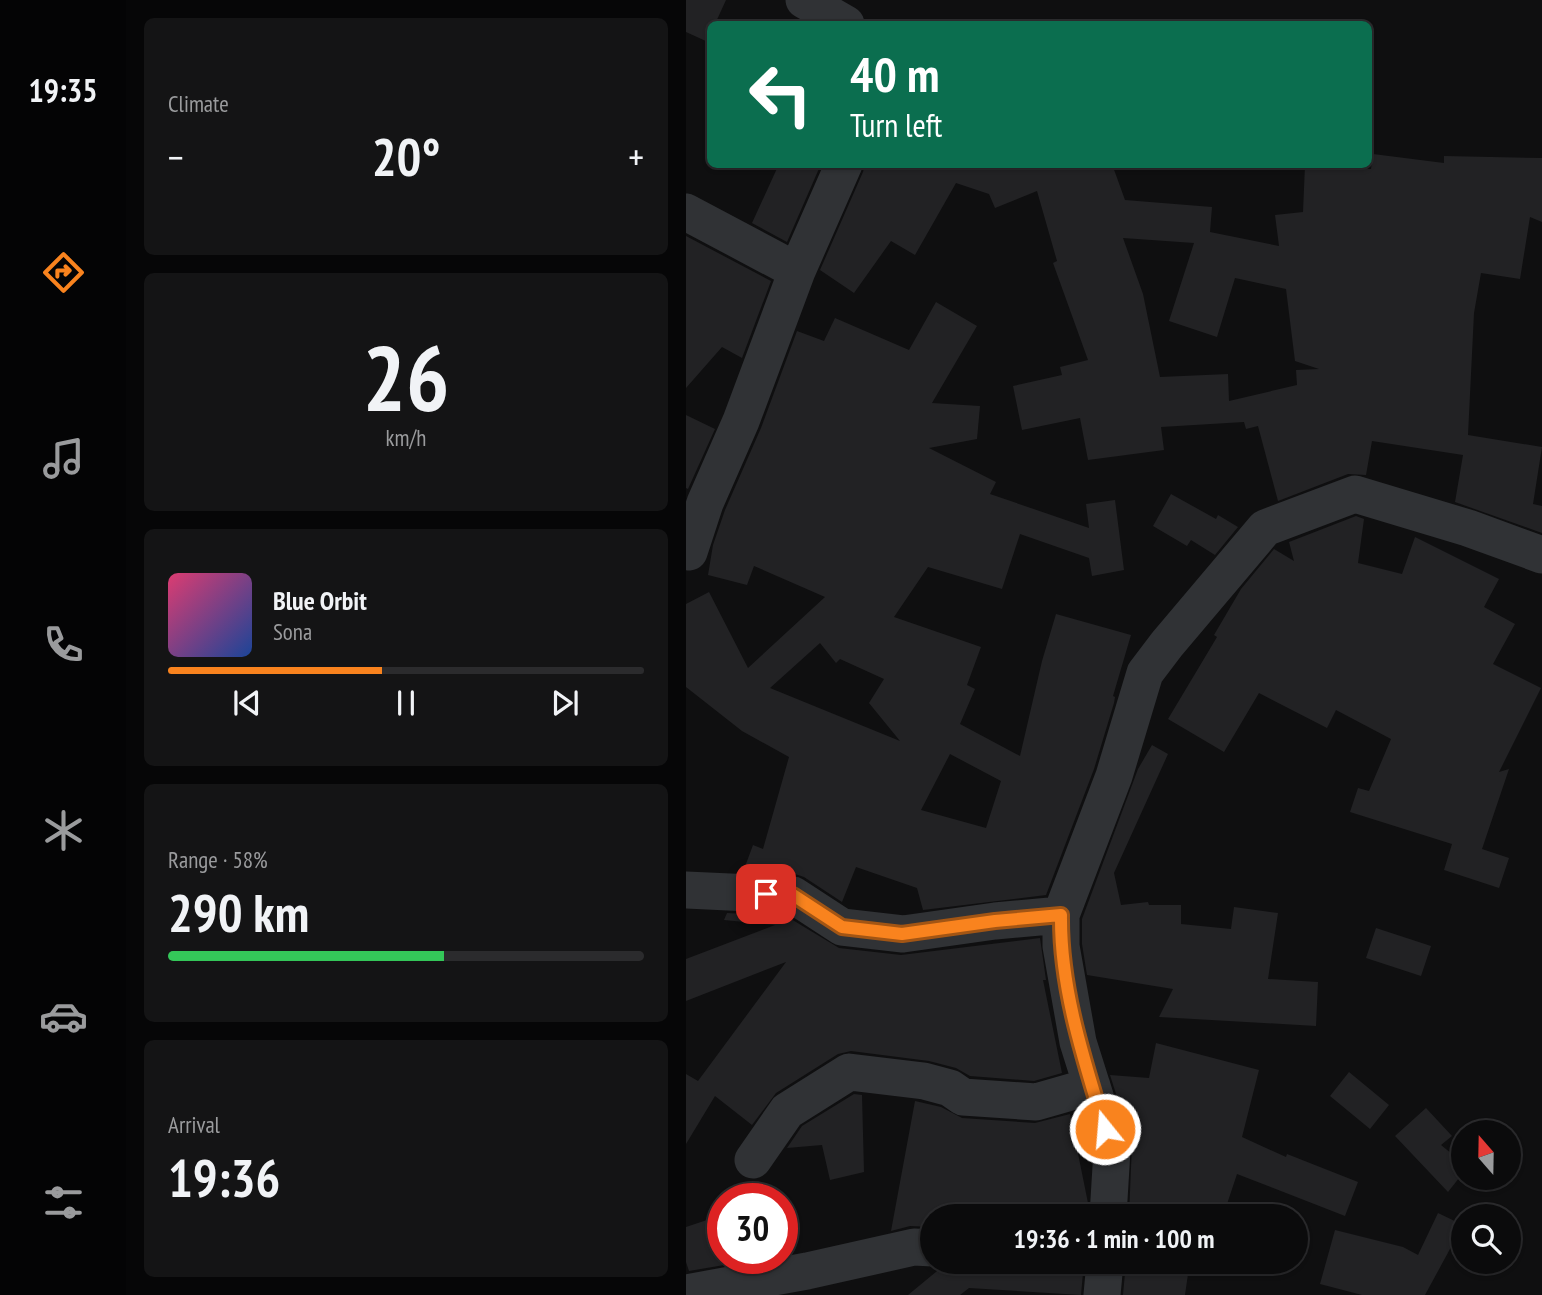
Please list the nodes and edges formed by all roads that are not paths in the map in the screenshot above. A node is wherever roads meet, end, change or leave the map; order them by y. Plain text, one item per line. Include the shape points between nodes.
1 (804, 0) edge
2 (841, 21) edge
3 (842, 168) edge
4 (686, 212) edge
5 (797, 271) junction
6 (689, 552) dead end
7 (1542, 555) edge
8 (686, 890) edge
9 (1061, 915) junction
10 (1092, 1086) junction
11 (753, 1160) dead end
12 (1109, 1204) edge
13 (920, 1247) edge
14 (1104, 1274) edge
15 (686, 1293) edge
16 (1102, 1295) edge

1 - 2 street
3 - 5 street
4 - 5 street
5 - 6 street
7 - 9 street via 1355,494 1265,528 1146,673 1114,776
8 - 9 street via 793,895 842,927 902,934
9 - 10 street via 1063,958 1078,1042
10 - 11 street via 1036,1102 963,1097 924,1081 849,1072 787,1111
10 - 12 street via 1112,1150
13 - 15 street
14 - 16 street

